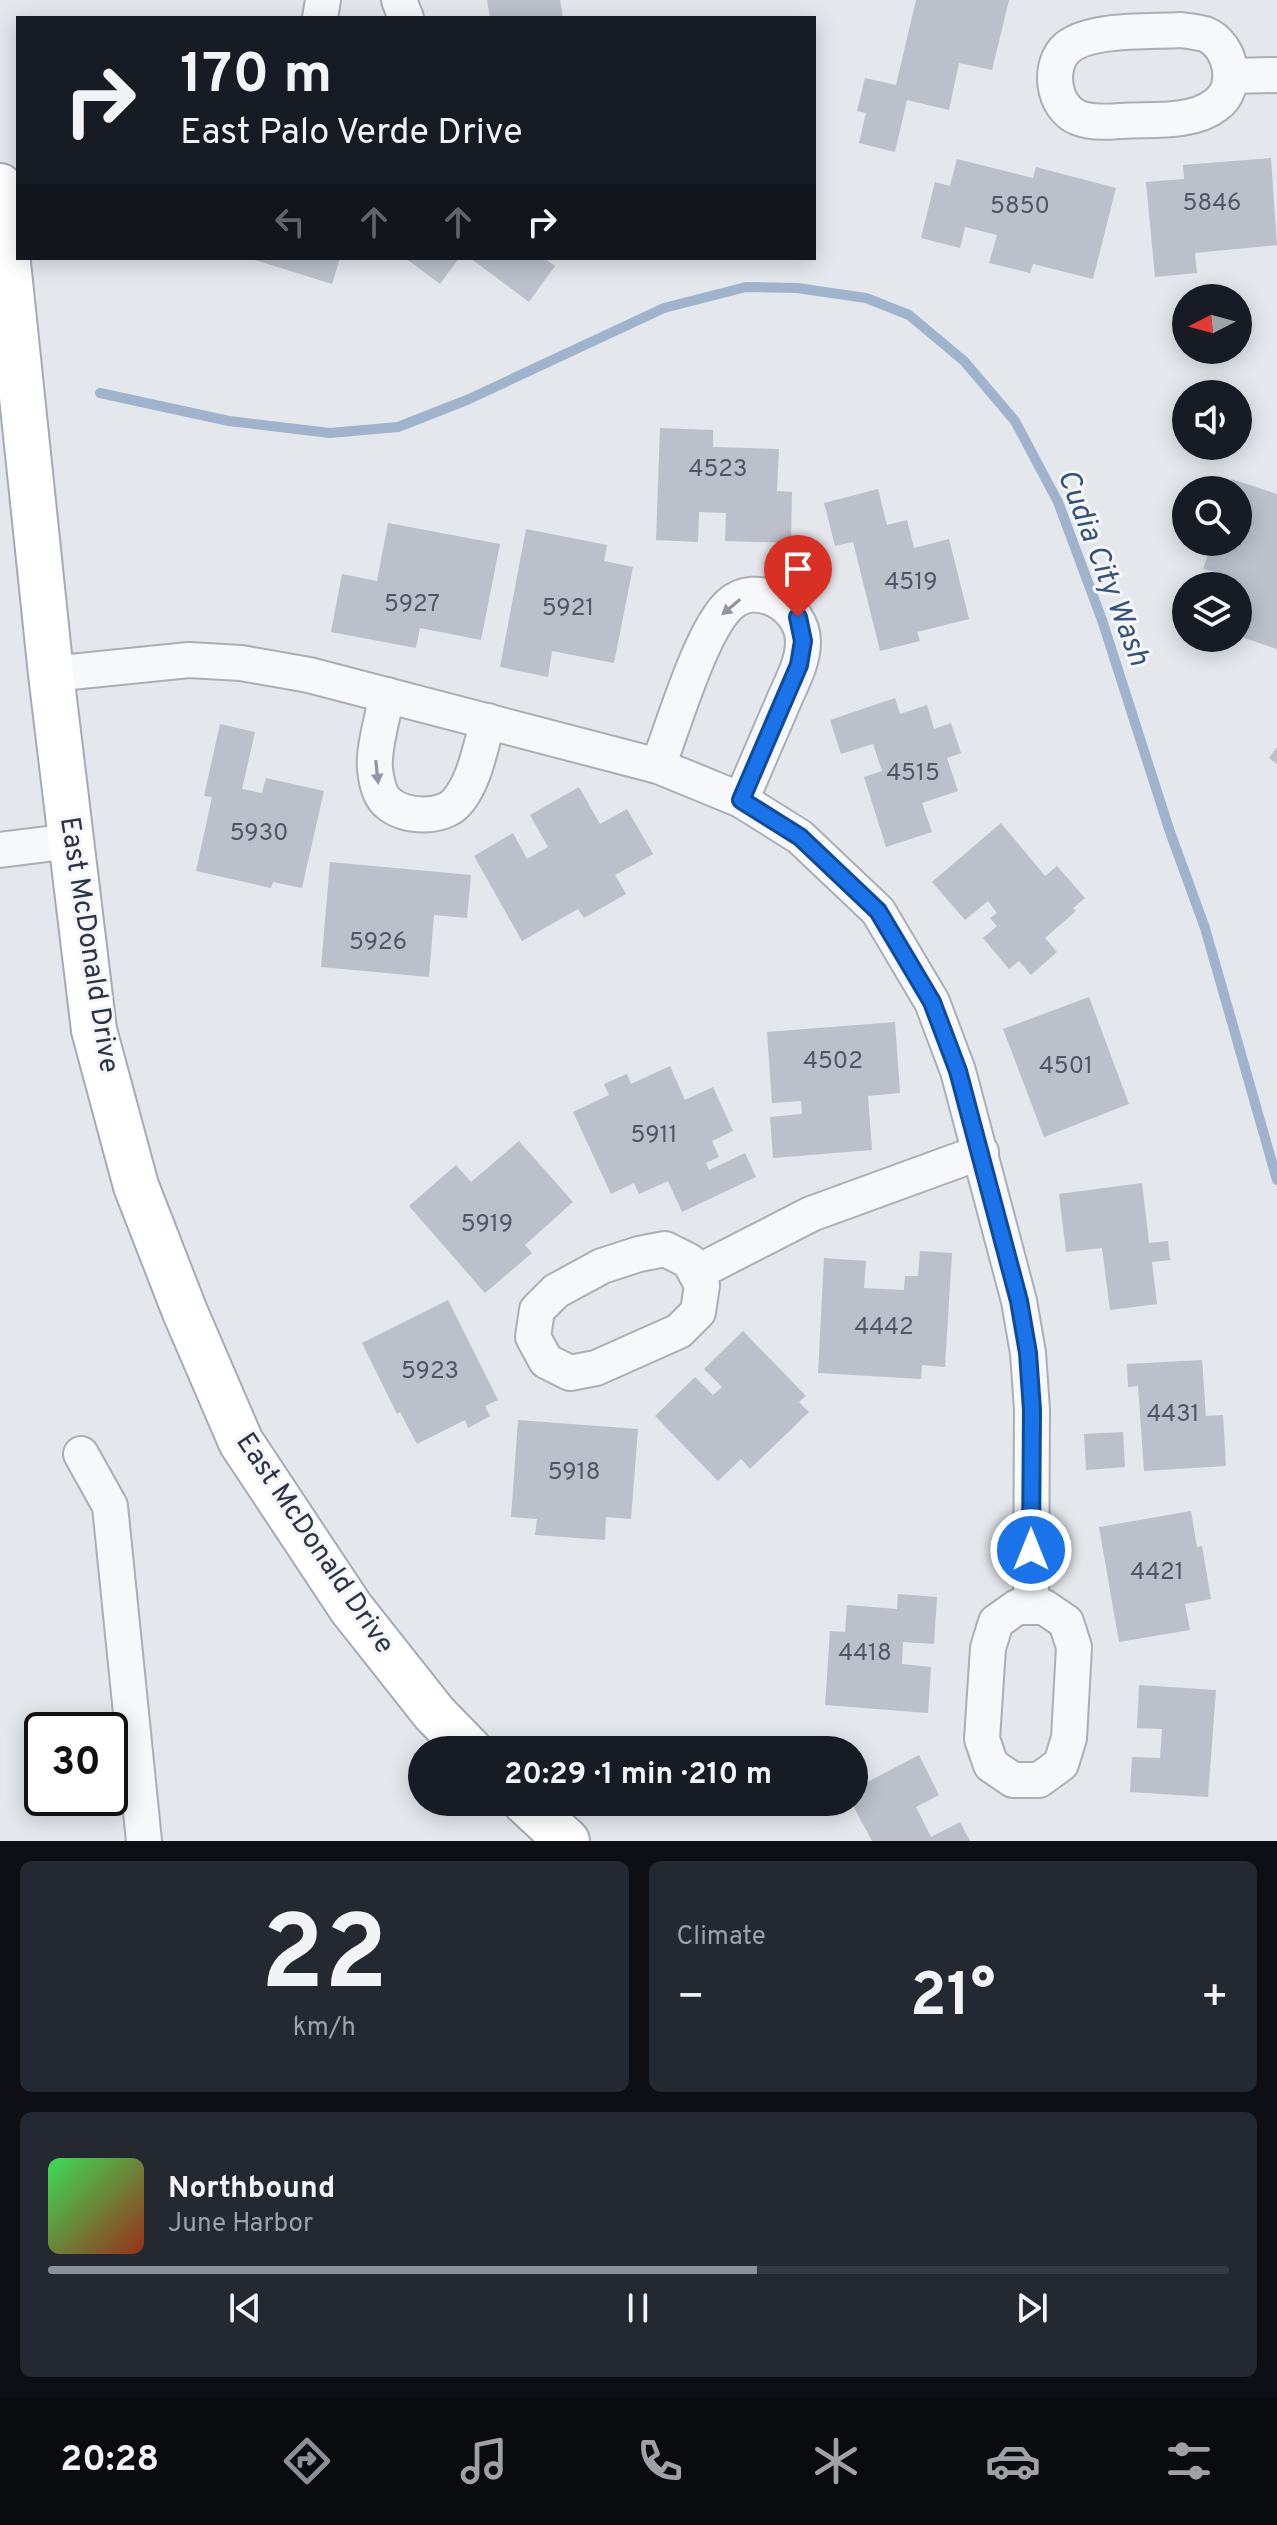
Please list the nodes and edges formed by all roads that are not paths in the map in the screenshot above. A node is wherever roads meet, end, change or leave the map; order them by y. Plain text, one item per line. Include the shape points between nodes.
1 (1277, 75) edge
2 (1231, 76) junction
3 (0, 186) edge
4 (51, 674) junction
5 (387, 695) junction
6 (488, 721) junction
7 (658, 766) junction
8 (741, 800) junction
9 (71, 841) junction
10 (0, 850) edge
11 (981, 1152) junction
12 (696, 1273) junction
13 (81, 1454) dead end
14 (1031, 1606) junction
15 (456, 1736) edge
16 (540, 1816) edge
17 (144, 1841) edge
18 (567, 1841) edge

1 - 2 street
2 - 2 street via 1226,54 1208,35 1181,30 1091,36 1067,48 1054,72 1058,98 1076,118 1103,122 1193,116 1217,105
3 - 4 main road, East McDonald Drive
4 - 5 street via 189,660 241,663
4 - 9 main road, East McDonald Drive
5 - 6 street
5 -> 6 street via 374,766 388,803 411,814 433,814 455,805 470,779
6 - 7 street
7 - 8 street
8 -> 7 street via 799,665 803,641 798,617 779,601 747,596 730,603 711,627
8 - 11 street via 800,837 878,911 932,1002
9 - 10 street
9 - 15 main road, East McDonald Drive via 94,1030 136,1186 185,1312 241,1442 351,1608
11 - 12 street via 811,1214
11 - 14 street via 1028,1353
12 - 12 street via 689,1261 665,1249 602,1266 556,1291 537,1310 533,1337 546,1361 570,1373 596,1368 679,1331 698,1312 702,1285
13 - 17 street via 110,1506
14 - 14 street via 1017,1607 996,1622 988,1648 982,1739 991,1765 1013,1780 1039,1780 1061,1764 1069,1738 1074,1647 1066,1622 1044,1607
16 - 18 main road

